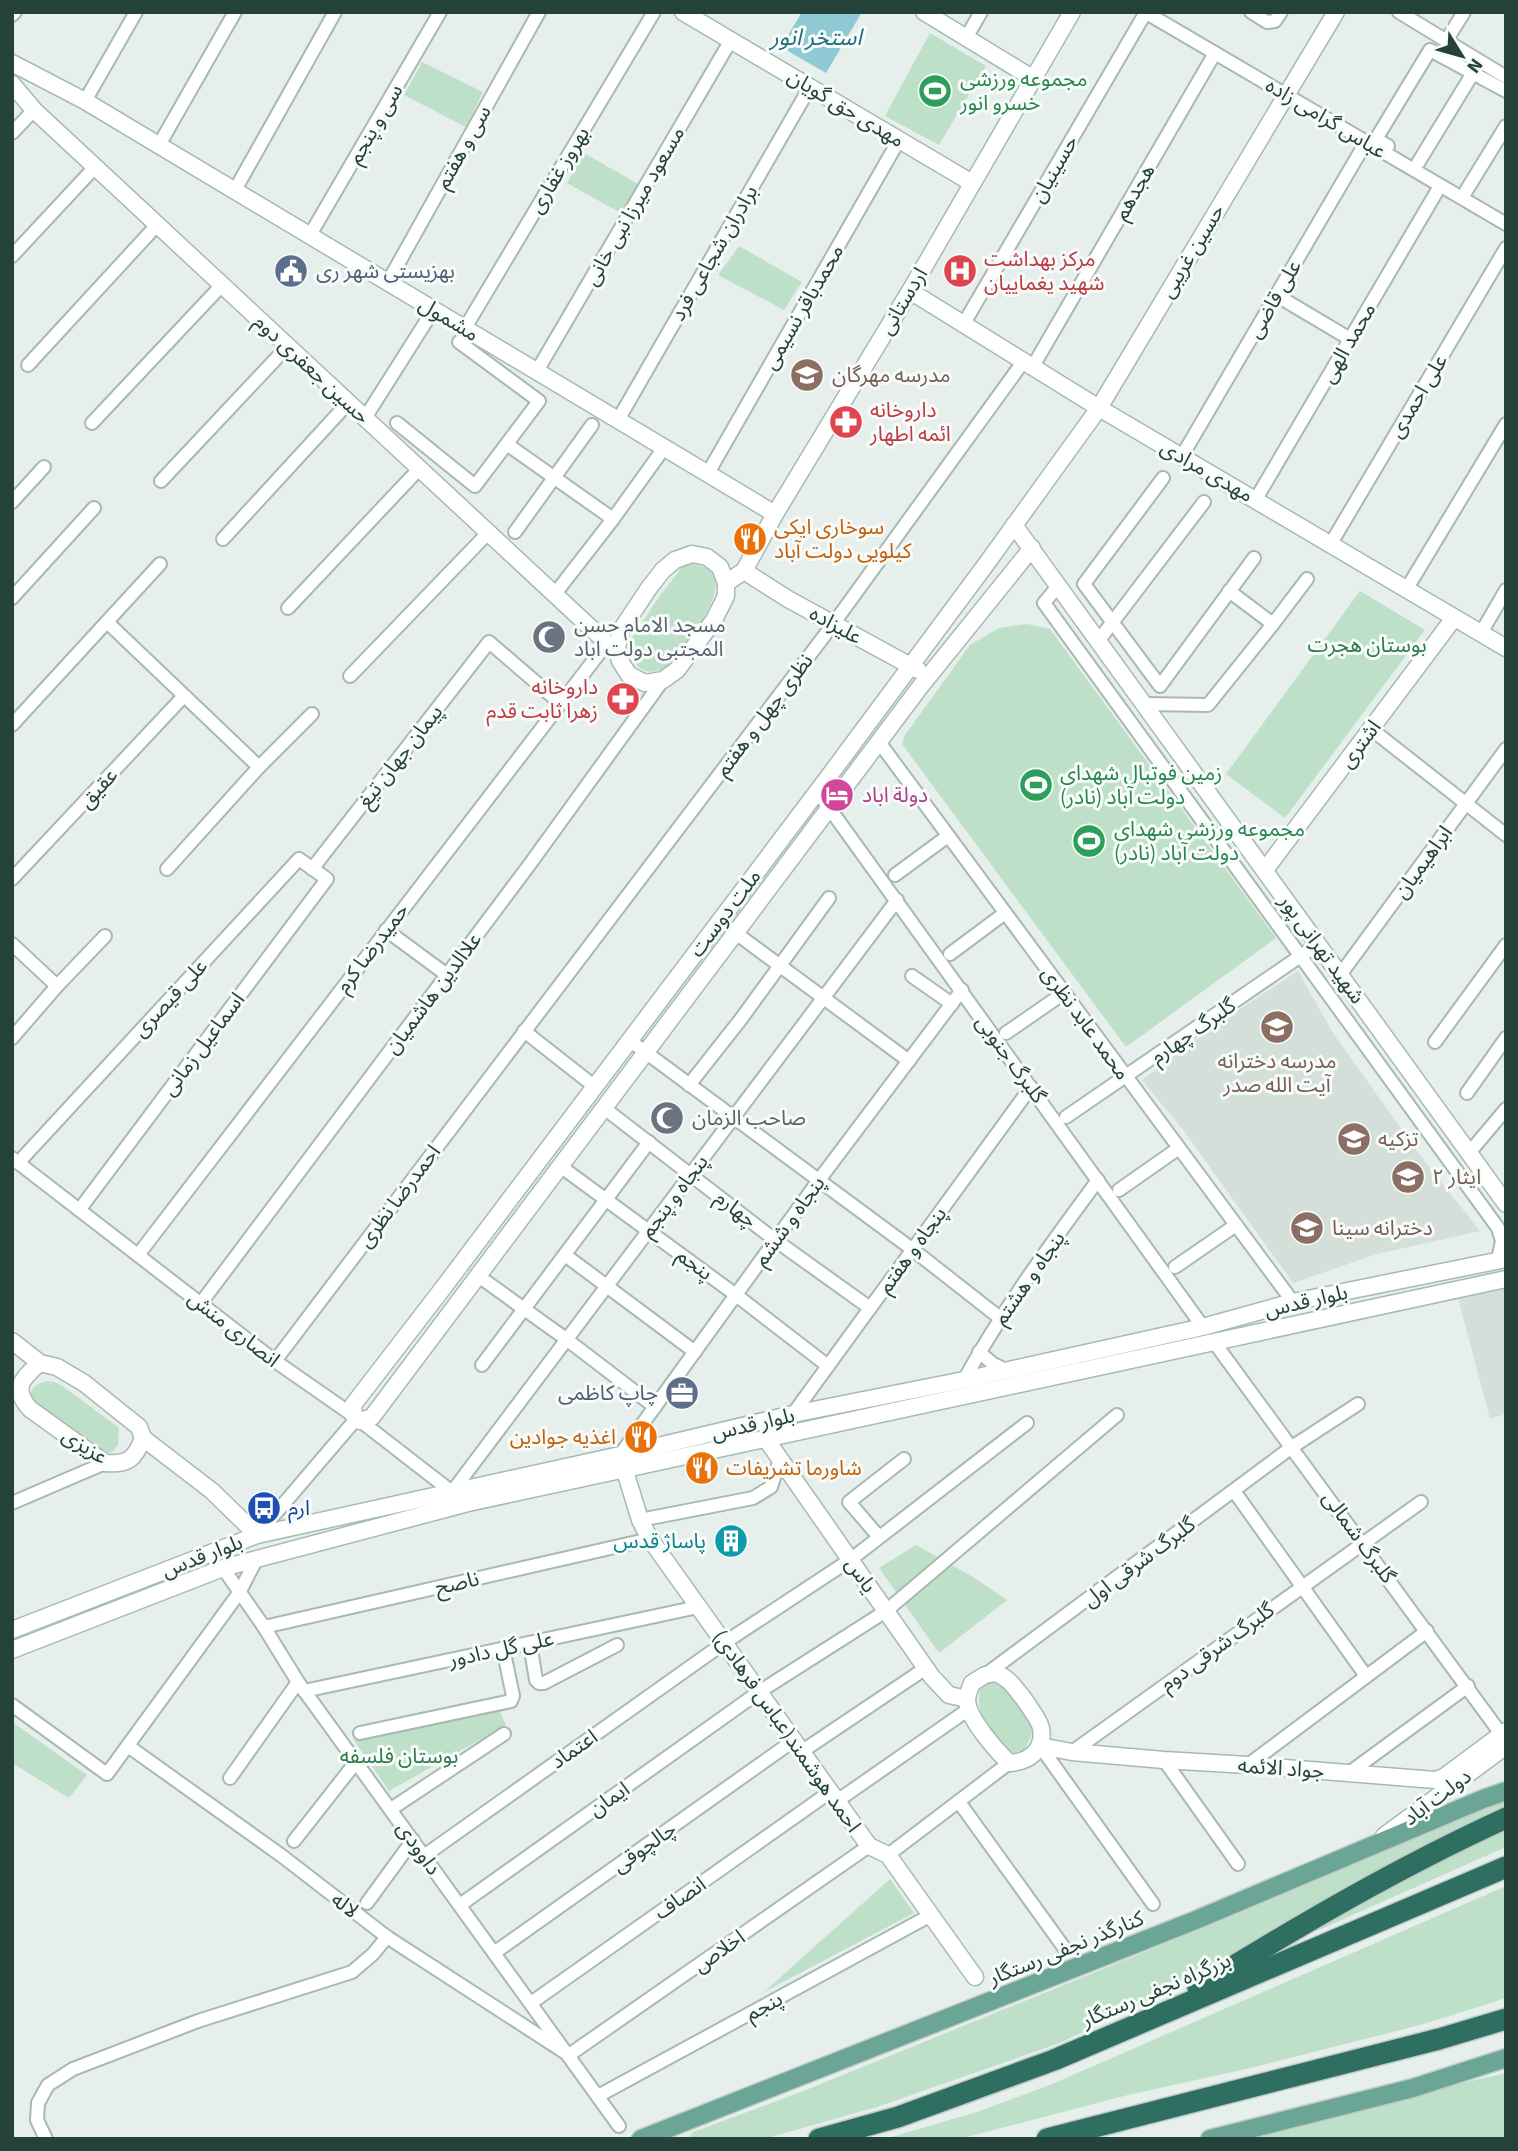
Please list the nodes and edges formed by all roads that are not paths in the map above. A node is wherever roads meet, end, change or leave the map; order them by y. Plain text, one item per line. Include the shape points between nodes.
1 (136, 12) edge
2 (235, 12) edge
3 (335, 12) edge
4 (440, 12) edge
5 (538, 12) edge
6 (654, 12) edge
7 (683, 12) edge
8 (924, 12) edge
9 (981, 12) edge
10 (1072, 12) edge
11 (1145, 12) edge
12 (1251, 12) edge
13 (1281, 12) edge
14 (1336, 12) edge
15 (1399, 12) edge
16 (1464, 12) edge
17 (702, 17) edge
18 (966, 38) junction
19 (731, 40) junction
20 (1447, 41) junction
21 (1215, 53) junction
22 (12, 63) edge
23 (1474, 73) junction
24 (1506, 77) edge
25 (1034, 79) junction
26 (12, 84) edge
27 (810, 87) junction
28 (1506, 91) edge
29 (1286, 95) junction
30 (85, 101) junction
31 (34, 110) junction
32 (1506, 126) edge
33 (12, 133) edge
34 (899, 140) junction
35 (1366, 142) junction
36 (159, 145) junction
37 (1418, 163) junction
38 (95, 167) junction
39 (972, 183) junction
40 (1440, 186) junction
41 (235, 190) junction
42 (1466, 191) junction
43 (1506, 216) edge
44 (158, 225) junction
45 (1506, 225) edge
46 (310, 235) junction
47 (1506, 248) edge
48 (12, 256) edge
49 (388, 282) junction
50 (222, 285) junction
51 (910, 291) junction
52 (1276, 295) junction
53 (434, 309) junction
54 (963, 325) junction
55 (462, 335) junction
56 (1350, 339) junction
57 (288, 346) junction
58 (28, 365) dead end
59 (1027, 365) junction
60 (537, 371) junction
61 (348, 403) junction
62 (1098, 408) junction
63 (365, 418) junction
64 (618, 420) junction
65 (92, 422) dead end
66 (397, 424) dead end
67 (1506, 424) edge
68 (592, 425) dead end
69 (508, 445) junction
70 (664, 448) junction
71 (1182, 456) junction
72 (44, 467) dead end
73 (419, 469) junction
74 (708, 474) junction
75 (555, 478) junction
76 (1163, 478) dead end
77 (161, 481) dead end
78 (1256, 499) junction
79 (12, 502) edge
80 (1203, 502) dead end
81 (94, 508) dead end
82 (775, 514) junction
83 (613, 519) junction
84 (1014, 525) junction
85 (514, 532) dead end
86 (488, 533) junction
87 (223, 539) dead end
88 (1329, 545) junction
89 (1032, 548) junction
90 (1254, 558) dead end
91 (160, 564) dead end
92 (744, 571) junction
93 (1307, 579) dead end
94 (726, 583) junction
95 (1059, 585) junction
96 (1406, 590) junction
97 (1506, 590) edge
98 (1229, 591) junction
99 (554, 594) junction
100 (12, 597) edge
101 (288, 608) dead end
102 (1454, 618) junction
103 (107, 622) junction
104 (1113, 622) junction
105 (834, 623) junction
106 (1273, 624) junction
107 (1481, 633) junction
108 (1099, 640) junction
109 (612, 646) junction
110 (1506, 648) edge
111 (910, 666) junction
112 (350, 677) dead end
113 (929, 677) junction
114 (663, 680) junction
115 (183, 696) junction
116 (560, 703) junction
117 (1145, 705) junction
118 (312, 714) dead end
119 (12, 725) edge
120 (1371, 729) junction
121 (879, 742) junction
122 (1506, 749) edge
123 (258, 766) junction
124 (817, 791) junction
125 (1465, 803) junction
126 (830, 808) junction
127 (1506, 835) edge
128 (948, 836) junction
129 (167, 869) dead end
130 (312, 869) junction
131 (1265, 870) junction
132 (895, 875) dead end
133 (12, 878) edge
134 (829, 898) dead end
135 (897, 900) junction
136 (1005, 913) junction
137 (386, 930) junction
138 (737, 934) junction
139 (105, 936) dead end
140 (12, 944) edge
141 (1318, 944) junction
142 (1506, 946) edge
143 (950, 954) dead end
144 (1300, 957) junction
145 (779, 965) junction
146 (447, 975) junction
147 (1340, 975) junction
148 (912, 976) dead end
149 (57, 986) junction
150 (962, 990) junction
151 (1064, 993) junction
152 (824, 997) junction
153 (952, 1004) junction
154 (524, 1031) junction
155 (1006, 1033) dead end
156 (12, 1038) edge
157 (1506, 1038) edge
158 (629, 1040) junction
159 (1435, 1042) dead end
160 (646, 1053) junction
161 (909, 1060) junction
162 (1126, 1077) junction
163 (689, 1085) junction
164 (594, 1086) junction
165 (1031, 1087) junction
166 (1467, 1093) dead end
167 (604, 1108) junction
168 (1506, 1109) edge
169 (733, 1117) junction
170 (1066, 1117) dead end
171 (649, 1142) junction
172 (1179, 1148) junction
173 (1469, 1153) junction
174 (15, 1161) edge
175 (559, 1166) junction
176 (692, 1174) junction
177 (819, 1180) junction
178 (1098, 1180) junction
179 (1119, 1191) dead end
180 (606, 1199) junction
181 (1482, 1206) junction
182 (1506, 1206) edge
183 (80, 1209) junction
184 (1236, 1225) junction
185 (648, 1230) junction
186 (775, 1240) junction
187 (912, 1249) junction
188 (138, 1255) junction
189 (565, 1255) junction
190 (1502, 1260) edge
191 (1175, 1267) dead end
192 (477, 1275) junction
193 (1506, 1279) edge
194 (606, 1285) junction
195 (736, 1295) junction
196 (201, 1303) junction
197 (1293, 1303) junction
198 (524, 1308) junction
199 (870, 1308) junction
200 (1000, 1318) junction
201 (1203, 1327) junction
202 (566, 1339) junction
203 (12, 1341) edge
204 (1214, 1342) junction
205 (695, 1352) junction
206 (979, 1352) junction
207 (275, 1361) junction
208 (40, 1363) junction
209 (482, 1365) dead end
210 (828, 1366) junction
211 (1006, 1370) junction
212 (964, 1380) junction
213 (16, 1389) edge
214 (1358, 1404) dead end
215 (655, 1407) junction
216 (793, 1414) junction
217 (1117, 1415) dead end
218 (357, 1419) junction
219 (1027, 1423) dead end
220 (143, 1438) junction
221 (765, 1439) junction
222 (1292, 1447) junction
223 (780, 1459) junction
224 (904, 1459) dead end
225 (622, 1462) junction
226 (105, 1463) junction
227 (1234, 1491) junction
228 (452, 1492) junction
229 (1421, 1502) dead end
230 (12, 1503) edge
231 (640, 1520) junction
232 (257, 1535) junction
233 (879, 1537) junction
234 (650, 1539) junction
235 (1363, 1543) junction
236 (257, 1558) junction
237 (850, 1560) junction
238 (223, 1568) junction
239 (1302, 1587) junction
240 (239, 1593) junction
241 (698, 1607) junction
242 (886, 1611) junction
243 (264, 1628) junction
244 (12, 1630) edge
245 (1427, 1631) junction
246 (530, 1643) junction
247 (724, 1643) junction
248 (617, 1646) dead end
249 (503, 1648) junction
250 (12, 1650) edge
251 (926, 1668) junction
252 (985, 1675) junction
253 (1366, 1676) junction
254 (301, 1686) junction
255 (1468, 1686) junction
256 (759, 1692) junction
257 (968, 1704) junction
258 (12, 1705) edge
259 (360, 1733) dead end
260 (504, 1734) dead end
261 (1504, 1737) edge
262 (128, 1746) junction
263 (797, 1746) junction
264 (1040, 1746) junction
265 (1072, 1752) junction
266 (1164, 1760) junction
267 (356, 1762) junction
268 (1009, 1763) junction
269 (1248, 1765) junction
270 (1349, 1773) junction
271 (230, 1778) dead end
272 (1506, 1791) edge
273 (834, 1797) junction
274 (960, 1802) junction
275 (391, 1809) junction
276 (1506, 1818) edge
277 (413, 1840) junction
278 (294, 1841) dead end
279 (869, 1846) junction
280 (1369, 1848) junction
281 (888, 1855) junction
282 (424, 1856) junction
283 (1238, 1864) dead end
284 (1506, 1867) edge
285 (367, 1903) dead end
286 (1153, 1904) dead end
287 (460, 1905) junction
288 (931, 1916) junction
289 (387, 1937) junction
290 (1065, 1949) dead end
291 (494, 1953) junction
292 (975, 1977) dead end
293 (531, 2003) junction
294 (1506, 2019) edge
295 (1140, 2024) junction
296 (569, 2055) junction
297 (1506, 2059) edge
298 (598, 2096) junction
299 (619, 2126) dead end
300 (46, 2139) edge
301 (641, 2139) edge
302 (818, 2139) edge
303 (1047, 2139) edge
304 (1210, 2139) edge

1 - 30 street
2 - 36 street
3 - 41 street
4 - 46 street, سی و پنجم
5 - 49 street, سی و هفتم
6 - 55 street, بهروز غفاری
7 - 17 street, مهدی حق گویان
8 - 18 street
9 - 18 street
10 - 25 street, اردستانی
11 - 21 street, عباس گرامی زاده
11 - 54 street, حسینیان
12 - 13 street via 1267,22 1275,21
14 - 29 street, حسین غریبی
15 - 20 street
16 - 20 street
17 - 19 street, مهدی حق گویان
18 - 25 street
19 - 27 street, مهدی حق گویان
19 - 60 street, مسعود میرزا نبی خانی
20 - 24 street
21 - 29 street, عباس گرامی زاده
21 - 59 street, هجدهم
22 - 30 street, مشمول
23 - 28 street
23 - 37 street
23 - 37 street via 1430,50 1376,139
25 - 39 street, اردستانی
26 - 31 street, حسین جعفری دوم
27 - 34 street, مهدی حق گویان
27 - 64 street, برادران شجاعی فرد
29 - 35 street, عباس گرامی زاده
29 - 62 street, حسین غریبی
30 - 36 street, مشمول
31 - 33 street
31 - 38 street, حسین جعفری دوم
32 - 42 street
34 - 39 street, مهدی حق گویان
34 - 74 street, محمدباقر نسیمی
35 - 40 street, عباس گرامی زاده
35 - 52 street, علی قاضی
36 - 41 street, مشمول
37 - 42 street
38 - 44 street, حسین جعفری دوم
38 - 48 street
39 - 51 street, اردستانی
40 - 45 street, عباس گرامی زاده
40 - 56 street, محمد الهی
41 - 46 street, مشمول
42 - 43 street
44 - 50 street, حسین جعفری دوم
44 - 58 street
46 - 49 street, مشمول
47 - 88 street, علی احمدی
49 - 53 street, مشمول
50 - 57 street, حسین جعفری دوم
50 - 65 street
51 - 54 street, مهدی مرادی
51 - 82 street, اردستانی
52 - 56 street
52 - 71 street, علی قاضی
53 - 55 street, مشمول
53 - 63 street
54 - 59 street, مهدی مرادی
55 - 60 street, مشمول
55 - 69 street via 539,401
56 - 78 street, محمد الهی
57 - 61 street, حسین جعفری دوم
57 - 77 street
59 - 62 street, مهدی مرادی
59 - 105 street, نظری چهل و هفتم
60 - 64 street, مشمول
61 - 63 street, حسین جعفری دوم
61 - 87 street
62 - 71 street, مهدی مرادی
62 - 84 street, ملت دوست
63 - 73 street, حسین جعفری دوم
64 - 70 street, مشمول
66 - 69 street via 475,486
67 - 96 street
68 - 75 street
69 - 75 street
70 - 74 street, مشمول
70 - 83 street
71 - 78 street, مهدی مرادی
72 - 79 street
73 - 86 street, حسین جعفری دوم
73 - 101 street
74 - 82 street, مشمول
75 - 83 street
75 - 85 street
76 - 104 street via 1084,584
78 - 88 street, مهدی مرادی
80 - 104 street
81 - 100 street
82 - 92 street, اردستانی
83 - 99 street
84 - 89 street, شهید تهرانی پور
84 - 111 street, ملت دوست
86 - 99 street, حسین جعفری دوم
86 - 112 street
88 - 96 street, مهدی مرادی
89 - 95 street, شهید تهرانی پور
89 - 113 street, ملت دوست
90 - 98 street
91 - 103 street
92 - 94 street, اردستانی
92 - 105 street, علیزاده
93 - 106 street
94 - 109 street via 720,567 708,556 692,554 675,560 663,570
94 - 114 street via 726,596 714,621 677,670
95 - 108 street, شهید تهرانی پور
95 - 144 street via 1044,603
96 - 102 street, مهدی مرادی
97 - 107 street
98 - 104 street via 1160,685
98 - 106 street
99 - 109 street, حسین جعفری دوم
102 - 107 street, مهدی مرادی
102 - 120 street, اشتری
103 - 115 street
103 - 119 street
104 - 108 street
105 - 111 street, علیزاده
105 - 154 street, نظری چهل و هفتم
106 - 117 street via 1208,705
107 - 110 street, مهدی مرادی
108 - 117 street, شهید تهرانی پور
109 - 114 street, حسین جعفری دوم via 629,675 645,683
109 - 116 street, حمیدرضا کرم
111 - 113 street, علیزاده
111 - 124 street, ملت دوست
113 - 121 street, ملت دوست
114 - 146 street, علاالدین هاشمیان
115 - 123 street
115 - 133 street, عقیق
116 - 130 street, پیمان جهان تیغ via 489,642
116 - 137 street, حمیدرضا کرم
117 - 131 street, شهید تهرانی پور
118 - 123 street
120 - 125 street
120 - 131 street, اشتری
121 - 126 street, ملت دوست
121 - 128 street, محمد عابد نظری
122 - 125 street, ابراهیمیان
123 - 129 street
124 - 126 street, گلبرگ جنوبی
124 - 158 street, ملت دوست
125 - 127 street
125 - 147 street, ابراهیمیان
126 - 135 street, گلبرگ جنوبی
126 - 138 street, ملت دوست
128 - 132 street
128 - 136 street, محمد عابد نظری
130 - 174 street, علی قیصری via 299,859
130 - 183 street, اسماعیل زمانی via 327,879
131 - 141 street, شهید تهرانی پور
134 - 145 street
135 - 150 street, گلبرگ جنوبی
135 - 152 street, پنجاه و پنجم
136 - 143 street
136 - 151 street, محمد عابد نظری
137 - 146 street
137 - 188 street, حمیدرضا کرم
138 - 145 street
138 - 160 street, ملت دوست
139 - 149 street
140 - 149 street
141 - 144 street, گلبرگ چهارم
141 - 147 street, شهید تهرانی پور
142 - 159 street
144 - 162 street, گلبرگ چهارم
144 - 181 street
145 - 152 street
145 - 163 street
146 - 196 street, علاالدین هاشمیان
147 - 173 street, شهید تهرانی پور
148 - 153 street
149 - 156 street
150 - 153 street, پنجاه و ششم
150 - 165 street, گلبرگ جنوبی
151 - 155 street
151 - 162 street, محمد عابد نظری
152 - 161 street
152 - 169 street, پنجاه و پنجم
153 - 161 street, پنجاه و ششم
154 - 164 street
154 - 207 street, احمدرضا نظری
157 - 166 street
158 - 160 street
158 - 164 street, ملت دوست
160 - 163 street
160 - 167 street, ملت دوست
161 - 177 street, پنجاه و ششم
162 - 170 street, گلبرگ چهارم
162 - 172 street, محمد عابد نظری
163 - 169 street
164 - 218 street, ملت دوست via 353,1405
165 - 178 street, گلبرگ جنوبی
165 - 187 street, پنجاه و هفتم
167 - 171 street, چهارم
167 - 175 street, ملت دوست
168 - 173 street
169 - 176 street, پنجاه و پنجم
169 - 177 street
171 - 176 street, چهارم
171 - 180 street
172 - 179 street
172 - 184 street, محمد عابد نظری
173 - 182 street, شهید تهرانی پور
174 - 183 street, انصاری منش
175 - 180 street, پنجم
175 - 192 street, ملت دوست
176 - 185 street, پنجاه و پنجم
176 - 186 street, چهارم
177 - 186 street, پنجاه و ششم
177 - 187 street
178 - 200 street, پنجاه و هشتم
178 - 201 street, گلبرگ جنوبی
180 - 185 street, پنجم
180 - 189 street
181 - 182 street via 1490,1210
181 - 190 street via 1497,1227
183 - 188 street, انصاری منش
184 - 191 street
184 - 197 street, محمد عابد نظری
185 - 194 street, پنجاه و پنجم
185 - 195 street, پنجم
186 - 195 street, پنجاه و ششم
186 - 199 street, چهارم
187 - 199 street, پنجاه و هفتم
187 - 200 street
188 - 196 street, انصاری منش
189 - 194 street
189 - 198 street
190 - 197 street, بلوار قدس
192 - 198 street
192 - 218 street, ملت دوست via 372,1417
193 - 204 street, بلوار قدس
194 - 202 street, پنجاه و پنجم
194 - 205 street
195 - 205 street, پنجاه و ششم
195 - 210 street, پنجم
196 - 207 street, انصاری منش
197 - 201 street, بلوار قدس
198 - 202 street
198 - 209 street
199 - 210 street, پنجاه و هفتم
200 - 206 street, پنجاه و هشتم
201 - 204 street
201 - 211 street, بلوار قدس
202 - 215 street
202 - 228 street, پنجاه و پنجم
203 - 208 street
204 - 221 street, بلوار قدس
204 - 222 street, گلبرگ شمالی
205 - 215 street, پنجاه و ششم
206 - 211 street
206 - 212 street, پنجاه و هشتم
207 - 218 street, انصاری منش
208 - 213 street, عزیزی
208 - 220 street via 84,1383 139,1427
210 - 216 street, پنجاه و هفتم
211 - 212 street, بلوار قدس
212 - 216 street, بلوار قدس
213 - 226 street, عزیزی via 30,1409
214 - 222 street, گلبرگ شرقی اول
215 - 225 street, پنجاه و ششم
216 - 225 street, بلوار قدس
217 - 242 street, ایمان
218 - 228 street, انصاری منش
218 - 232 street
219 - 233 street
220 - 226 street, عزیزی via 127,1462
220 - 232 street via 212,1491
221 - 223 street, یاس
221 - 225 street, بلوار قدس
222 - 227 street, گلبرگ شرقی اول
222 - 235 street, گلبرگ شمالی
223 - 231 street via 771,1487 753,1498
223 - 237 street, یاس
224 - 233 street via 849,1502
225 - 228 street, بلوار قدس
225 - 231 street, احمد هوشمند(عباس فرهادی)
225 - 236 street, بلوار قدس
226 - 230 street
227 - 239 street
227 - 252 street, گلبرگ شرقی اول
228 - 232 street, بلوار قدس
229 - 235 street, گلبرگ شرقی دوم
231 - 234 street, احمد هوشمند(عباس فرهادی)
232 - 236 street
232 - 244 street, بلوار قدس
233 - 237 street
234 - 241 street, احمد هوشمند(عباس فرهادی)
234 - 243 street, ناصح
235 - 239 street, گلبرگ شرقی دوم
235 - 245 street, گلبرگ شمالی
236 - 238 street, بلوار قدس
236 - 240 street
237 - 242 street, یاس
237 - 247 street
238 - 240 street, داوودی
238 - 250 street, بلوار قدس
239 - 253 street
239 - 265 street, گلبرگ شرقی دوم
240 - 243 street, داوودی
240 - 262 street
241 - 246 street, علی گل دادور
241 - 247 street, احمد هوشمند(عباس فرهادی)
242 - 251 street, یاس
242 - 256 street, ایمان
243 - 254 street, داوودی
245 - 253 street
245 - 255 street, گلبرگ شمالی
246 - 248 street via 539,1684
246 - 249 street, علی گل دادور
247 - 256 street, احمد هوشمند(عباس فرهادی)
247 - 282 street, اعتماد
249 - 254 street, علی گل دادور
249 - 259 street via 511,1701
251 - 257 street, یاس via 949,1695
251 - 263 street, چالچوقی
252 - 257 street via 972,1683
252 - 264 street via 1006,1677 1020,1695 1041,1726
253 - 269 street
254 - 267 street, داوودی
254 - 271 street
255 - 261 street, گلبرگ شمالی
255 - 270 street
256 - 263 street, احمد هوشمند(عباس فرهادی)
256 - 287 street, ایمان
257 - 268 street via 985,1737
257 - 273 street, انصاف
258 - 262 street via 107,1774
260 - 275 street
261 - 270 street, جواد الائمه via 1435,1780
261 - 280 street, دولت آباد
262 - 289 street, لاله
263 - 273 street, احمد هوشمند(عباس فرهادی)
263 - 291 street, چالچوقی
264 - 265 street, جواد الائمه
264 - 268 street via 1031,1757
264 - 286 street
265 - 266 street, جواد الائمه
266 - 269 street, جواد الائمه
266 - 283 street
267 - 275 street, داوودی
267 - 278 street
268 - 274 street
269 - 270 street, جواد الائمه
272 - 280 main road, کنارگذر نجفی رستگار
273 - 279 street, احمد هوشمند(عباس فرهادی)
273 - 293 street, انصاف
274 - 281 street
274 - 290 street
275 - 277 street, داوودی
276 - 295 highway via 1380,1880
277 - 282 street, داوودی
277 - 285 street
279 - 281 street, احمد هوشمند(عباس فرهادی)
279 - 296 street, اخلاص
280 - 301 main road, کنارگذر نجفی رستگار
281 - 288 street, احمد هوشمند(عباس فرهادی)
282 - 287 street, داوودی
284 - 295 highway, بزرگراه نجفی رستگار
287 - 291 street, داوودی
288 - 292 street, احمد هوشمند(عباس فرهادی)
288 - 298 street, پنجم
289 - 296 street, لاله
289 - 300 street via 352,1972 198,2021 73,2070 48,2085 38,2103 37,2120
291 - 293 street, داوودی
293 - 296 street, داوودی
294 - 303 highway
295 - 302 highway, بزرگراه نجفی رستگار via 898,2117
296 - 298 street, داوودی
297 - 304 main road
298 - 299 street, داوودی

